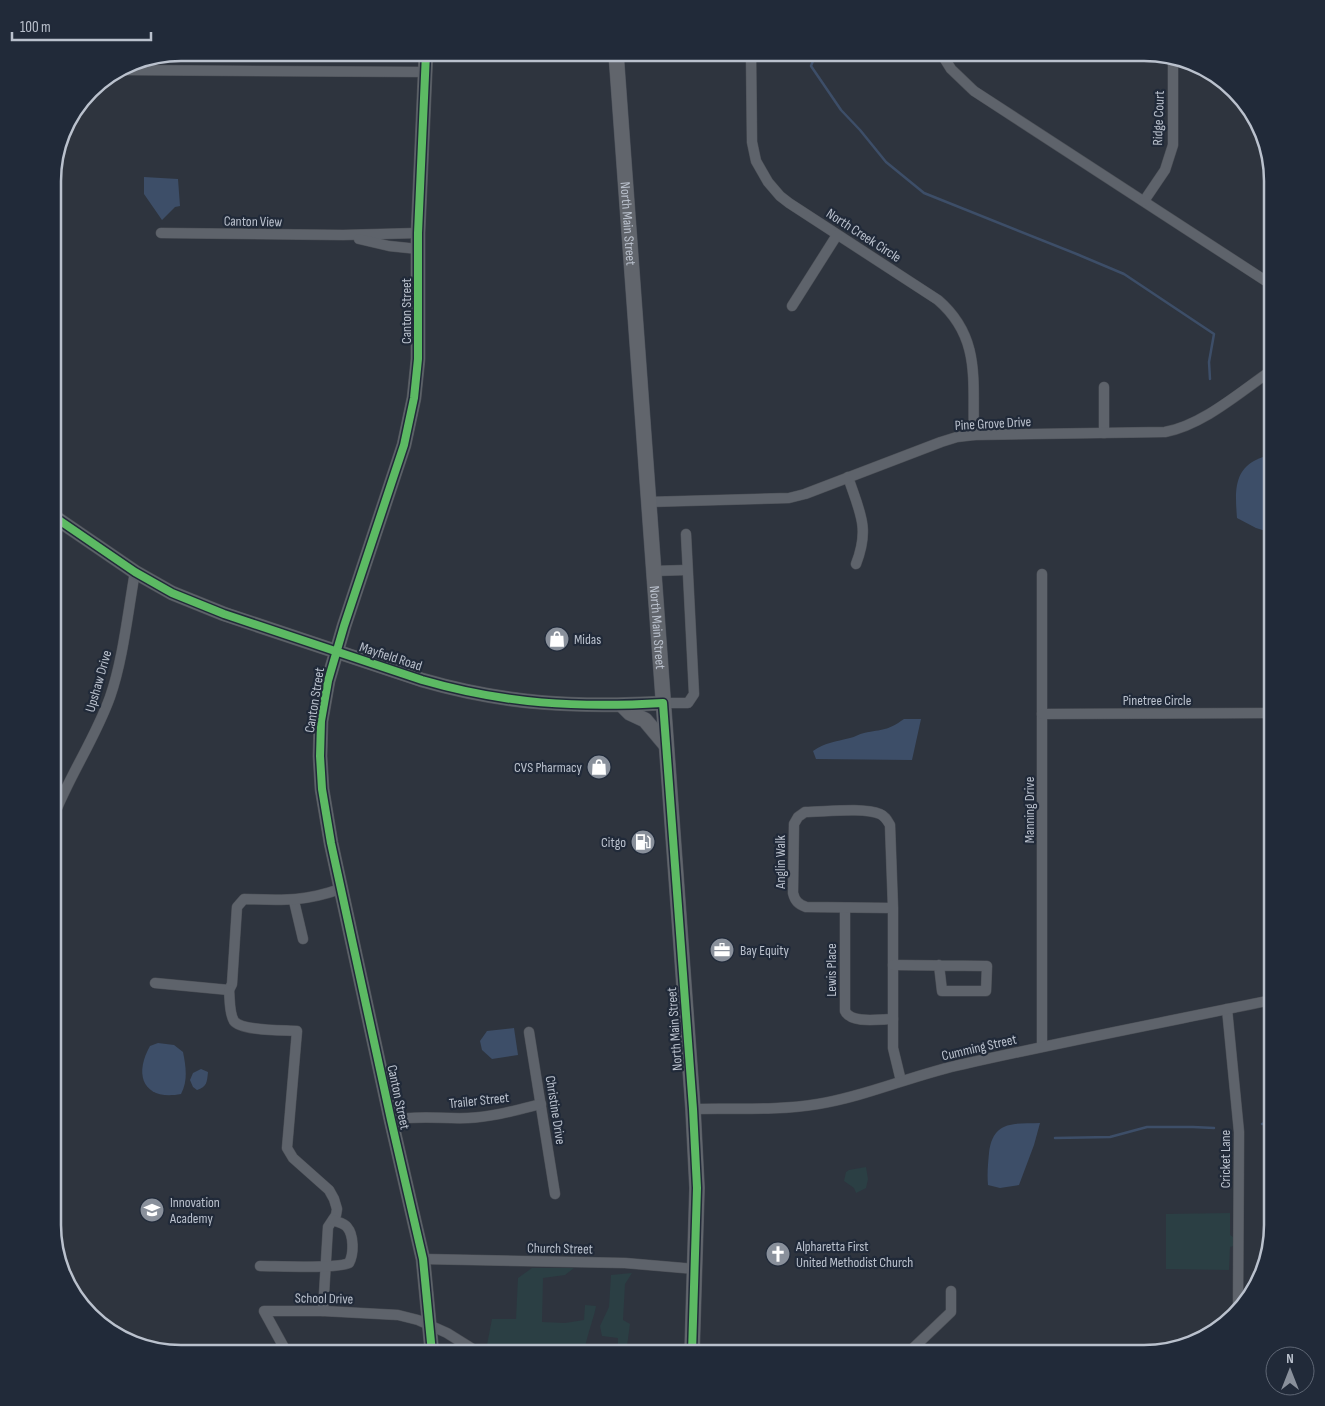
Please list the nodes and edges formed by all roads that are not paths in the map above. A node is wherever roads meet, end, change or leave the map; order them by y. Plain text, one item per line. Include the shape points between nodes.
1 (426, 62) edge
2 (617, 62) edge
3 (751, 62) edge
4 (947, 62) edge
5 (1173, 65) edge
6 (135, 70) edge
7 (426, 72) junction
8 (1144, 201) junction
9 (418, 233) junction
10 (161, 234) dead end
11 (391, 234) junction
12 (838, 235) junction
13 (343, 236) junction
14 (392, 246) junction
15 (418, 249) junction
16 (1264, 280) edge
17 (792, 306) dead end
18 (1264, 375) edge
19 (1104, 387) dead end
20 (1104, 433) junction
21 (974, 435) junction
22 (848, 477) junction
23 (648, 502) junction
24 (62, 522) edge
25 (686, 534) dead end
26 (856, 564) dead end
27 (687, 570) junction
28 (653, 571) junction
29 (135, 572) junction
30 (1042, 574) dead end
31 (336, 651) junction
32 (663, 703) junction
33 (623, 706) junction
34 (1264, 712) edge
35 (1042, 714) junction
36 (666, 746) junction
37 (61, 792) edge
38 (340, 889) junction
39 (294, 900) junction
40 (845, 908) junction
41 (893, 908) junction
42 (303, 940) dead end
43 (893, 965) junction
44 (940, 965) junction
45 (156, 983) dead end
46 (229, 990) junction
47 (1264, 1002) edge
48 (1227, 1009) junction
49 (893, 1019) junction
50 (529, 1032) dead end
51 (1042, 1046) junction
52 (901, 1081) junction
53 (541, 1104) junction
54 (693, 1108) junction
55 (391, 1120) junction
56 (555, 1194) dead end
57 (333, 1220) junction
58 (423, 1259) junction
59 (260, 1266) dead end
60 (326, 1266) junction
61 (695, 1269) junction
62 (951, 1291) dead end
63 (1238, 1299) edge
64 (324, 1311) junction
65 (430, 1325) junction
66 (282, 1345) edge
67 (431, 1345) edge
68 (467, 1345) edge
69 (692, 1345) edge
70 (917, 1345) edge

1 - 7 street, Canton Street
2 - 23 main road, North Main Street
3 - 12 street, North Creek Circle via 752,142 756,161 780,196
4 - 8 street via 974,91
5 - 8 street, Ridge Court via 1173,145 1165,170
6 - 7 street
7 - 9 street, Canton Street
8 - 16 street
9 - 11 street, Canton View
9 - 15 street, Canton Street
10 - 13 street, Canton View
11 - 13 street, Canton View
11 - 14 street
12 - 17 street
12 - 21 street, North Creek Circle via 938,300 958,320 972,356
13 - 14 street, Canton View
14 - 15 street, Canton View
15 - 31 street, Canton Street via 418,359 414,398 404,445
18 - 20 street, Pine Grove Drive via 1190,425 1165,432
19 - 20 street
20 - 21 street, Pine Grove Drive
21 - 22 street, Pine Grove Drive via 941,442
22 - 23 street, Pine Grove Drive via 789,498
22 - 26 street via 864,528 863,547
23 - 28 main road, North Main Street
24 - 29 street, Mayfield Road
25 - 27 street
27 - 28 street
27 - 32 street via 694,694 688,703
28 - 32 main road, North Main Street
29 - 31 street, Mayfield Road via 202,606
29 - 37 street, Upshaw Drive via 111,695 100,723
30 - 35 street, Manning Drive
31 - 33 street, Mayfield Road via 429,682 497,698
31 - 38 street, Canton Street via 324,701 320,756 322,789
32 - 33 street, Mayfield Road
32 - 36 main road, North Main Street
33 - 36 main road via 645,720
34 - 35 street, Pinetree Circle
35 - 51 street, Manning Drive
36 - 54 main road, North Main Street
38 - 39 street
38 - 55 street, Canton Street
39 - 42 street
39 - 46 street via 241,901 237,907
40 - 41 street, Anglin Walk
40 - 41 street, Anglin Walk via 806,907 795,900 794,824 805,812 865,811 886,818 890,825
40 - 49 street, Lewis Place via 847,1016 854,1019
41 - 43 street, Anglin Walk
43 - 44 street
43 - 49 street, Anglin Walk
44 - 44 street via 987,966 986,991 942,991
45 - 46 street
46 - 57 street via 231,1013 235,1022 243,1027 297,1031 287,1148 293,1158 332,1194 337,1209
47 - 48 street, Cumming Street
48 - 51 street, Cumming Street
48 - 63 street, Cricket Lane via 1239,1132
49 - 52 street, Anglin Walk via 895,1057
50 - 53 street, Christine Drive
51 - 52 street, Cumming Street
52 - 54 street, Cumming Street via 818,1104 783,1108
53 - 55 street, Trailer Street via 488,1116
53 - 56 street, Christine Drive
54 - 61 main road, North Main Street
55 - 58 street, Canton Street
57 - 60 street via 328,1227
57 - 60 street via 344,1224 352,1234 351,1259 346,1264
58 - 61 street, Church Street via 624,1263
58 - 65 street, Canton Street
59 - 60 street
60 - 64 street
61 - 69 main road, North Main Street
62 - 70 street via 951,1312
64 - 65 street, School Drive via 398,1315
64 - 66 street, School Drive via 264,1311
65 - 67 street, Canton Street
65 - 68 street, School Drive

